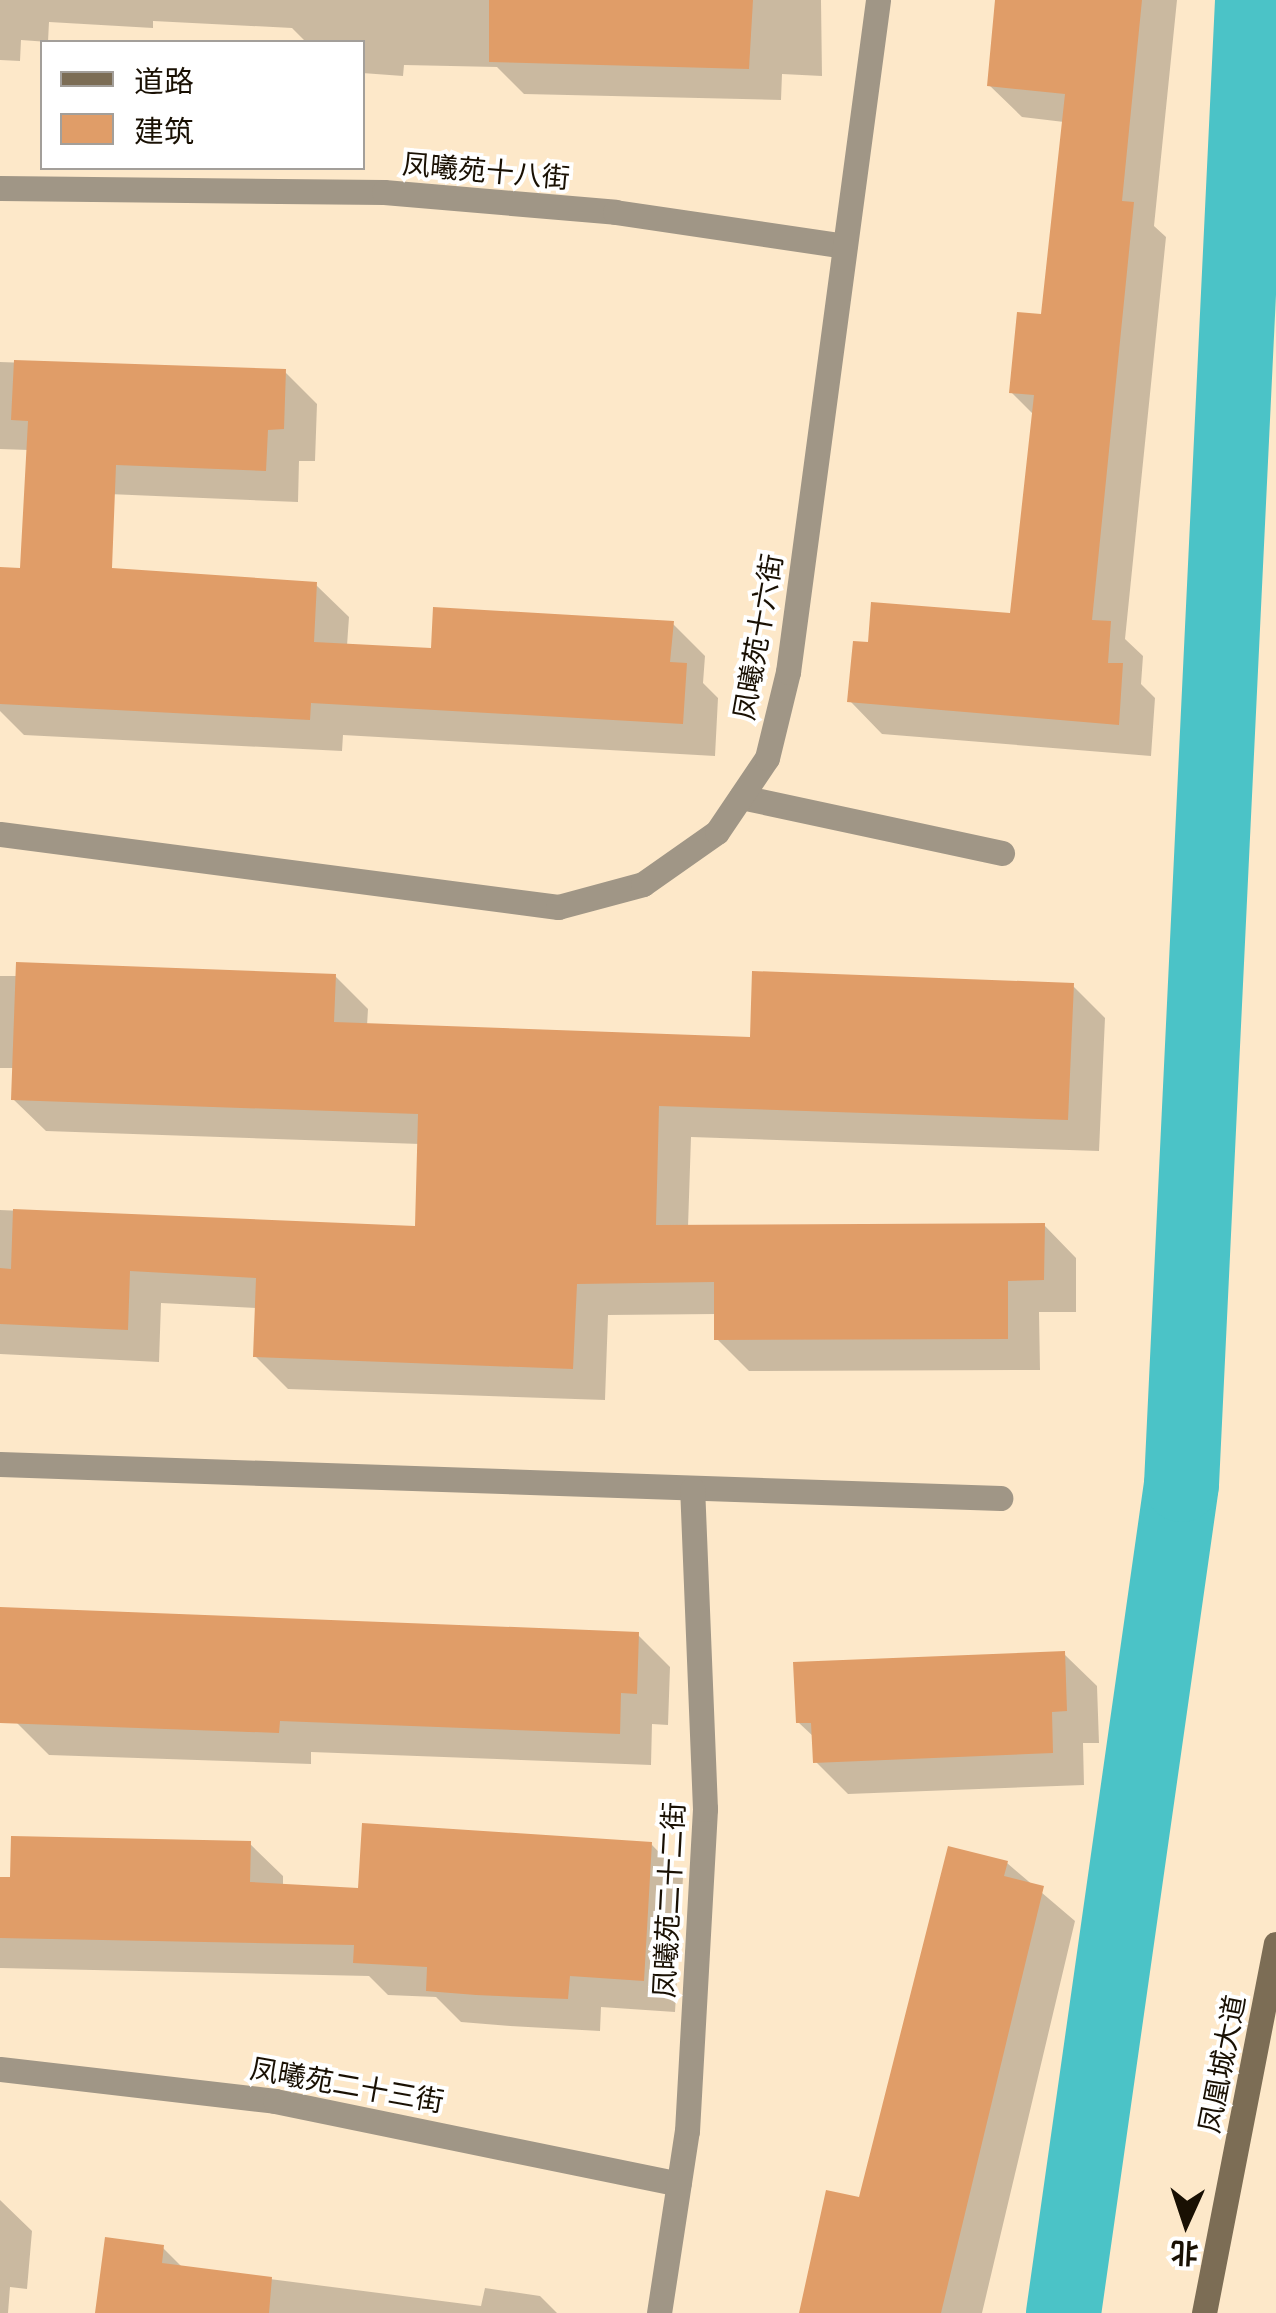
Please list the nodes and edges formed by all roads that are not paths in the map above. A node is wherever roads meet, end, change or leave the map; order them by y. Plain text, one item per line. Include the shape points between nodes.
1 (878, 0) edge
2 (0, 188) edge
3 (845, 246) junction
4 (741, 797) junction
5 (0, 834) edge
6 (1002, 853) dead end
7 (0, 1464) edge
8 (692, 1489) junction
9 (1000, 1498) dead end
10 (1276, 1944) edge
11 (0, 2069) edge
12 (679, 2184) junction
13 (659, 2313) edge
14 (1204, 2313) edge

1 - 3 lane, 凤曦苑十六街
2 - 3 lane, 凤曦苑十八街 via 384,192 615,212
3 - 4 lane, 凤曦苑十六街 via 788,672 767,758
4 - 5 lane, 凤曦苑十六街 via 717,832 643,884 558,906
4 - 6 lane
7 - 8 lane
8 - 9 lane
8 - 12 lane, 凤曦苑二十二街 via 705,1810
10 - 14 main road, 凤凰城大道
11 - 12 lane, 凤曦苑二十三街 via 275,2101
12 - 13 lane, 凤曦苑二十二街

